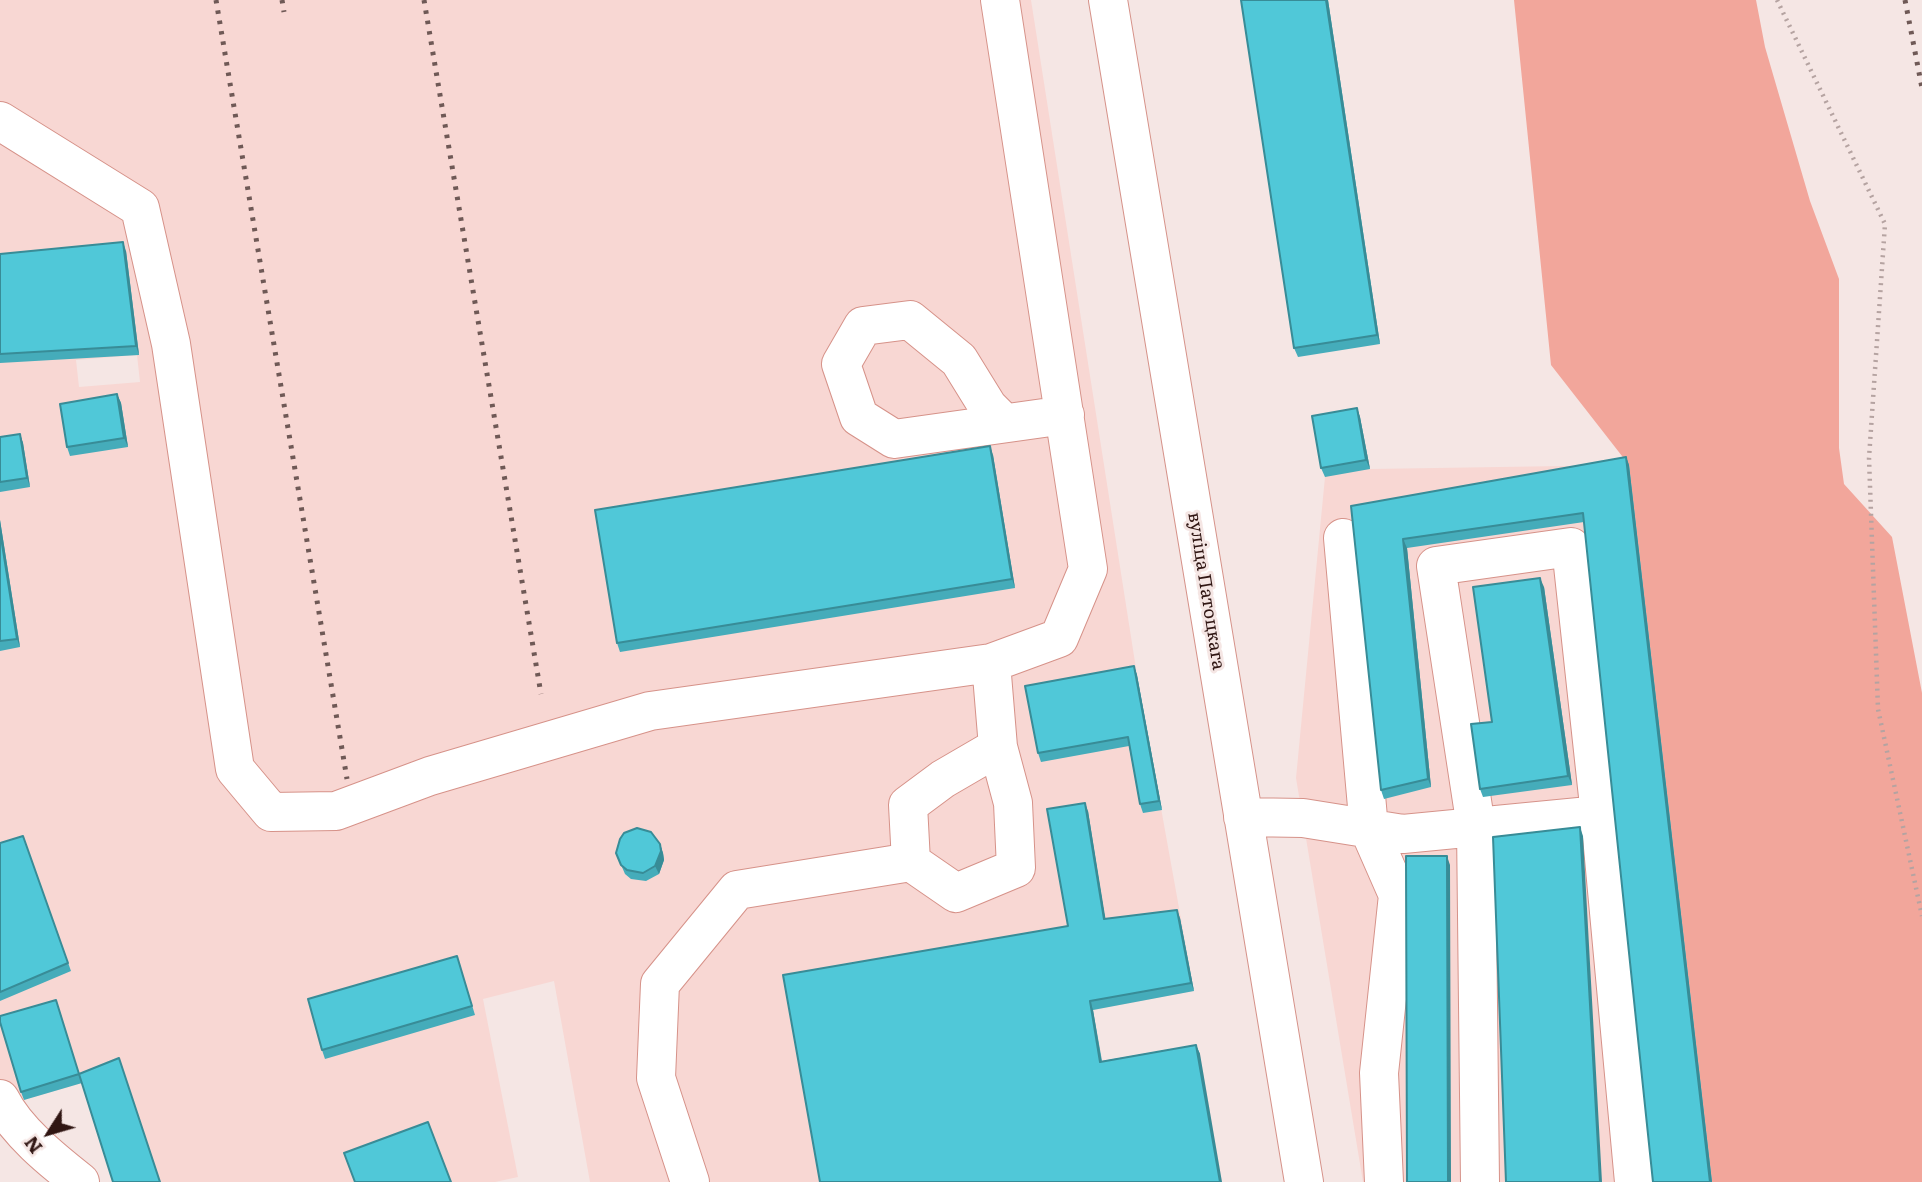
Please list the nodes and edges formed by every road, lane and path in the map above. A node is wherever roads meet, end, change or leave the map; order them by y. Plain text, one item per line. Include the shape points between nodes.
1 (1000, 0) edge
2 (1108, 0) edge
3 (1777, 0) edge
4 (0, 121) edge
5 (1065, 415) junction
6 (1004, 423) dead end
7 (1343, 538) dead end
8 (991, 663) junction
9 (998, 747) junction
10 (1600, 815) junction
11 (1243, 817) junction
12 (1476, 827) junction
13 (1369, 829) junction
14 (911, 862) junction
15 (1922, 916) edge
16 (0, 1099) edge
17 (79, 1182) edge
18 (690, 1182) edge
19 (1304, 1182) edge
20 (1384, 1182) edge
21 (1480, 1182) edge
22 (1634, 1182) edge

1 - 5 street
2 - 11 street, вуліца Патоцкага
3 - 15 path via 1885,224 1869,458 1878,709
4 - 8 street via 140,208 171,344 235,769 271,812 336,811 430,776 650,711
5 - 6 street
5 - 8 street via 1088,569 1059,638
7 - 13 street
8 - 9 street
9 - 14 street via 908,804
9 - 14 street via 1013,803 1016,868 957,893
10 - 12 street
10 - 12 street via 1571,547 1436,565
10 - 22 street
11 - 13 street via 1303,818
11 - 19 street, вуліца Патоцкага
12 - 13 street via 1403,834
12 - 21 street
13 - 20 street via 1398,894 1379,1073
14 - 18 street via 737,890 660,984 656,1078
16 - 17 street via 47,1156

